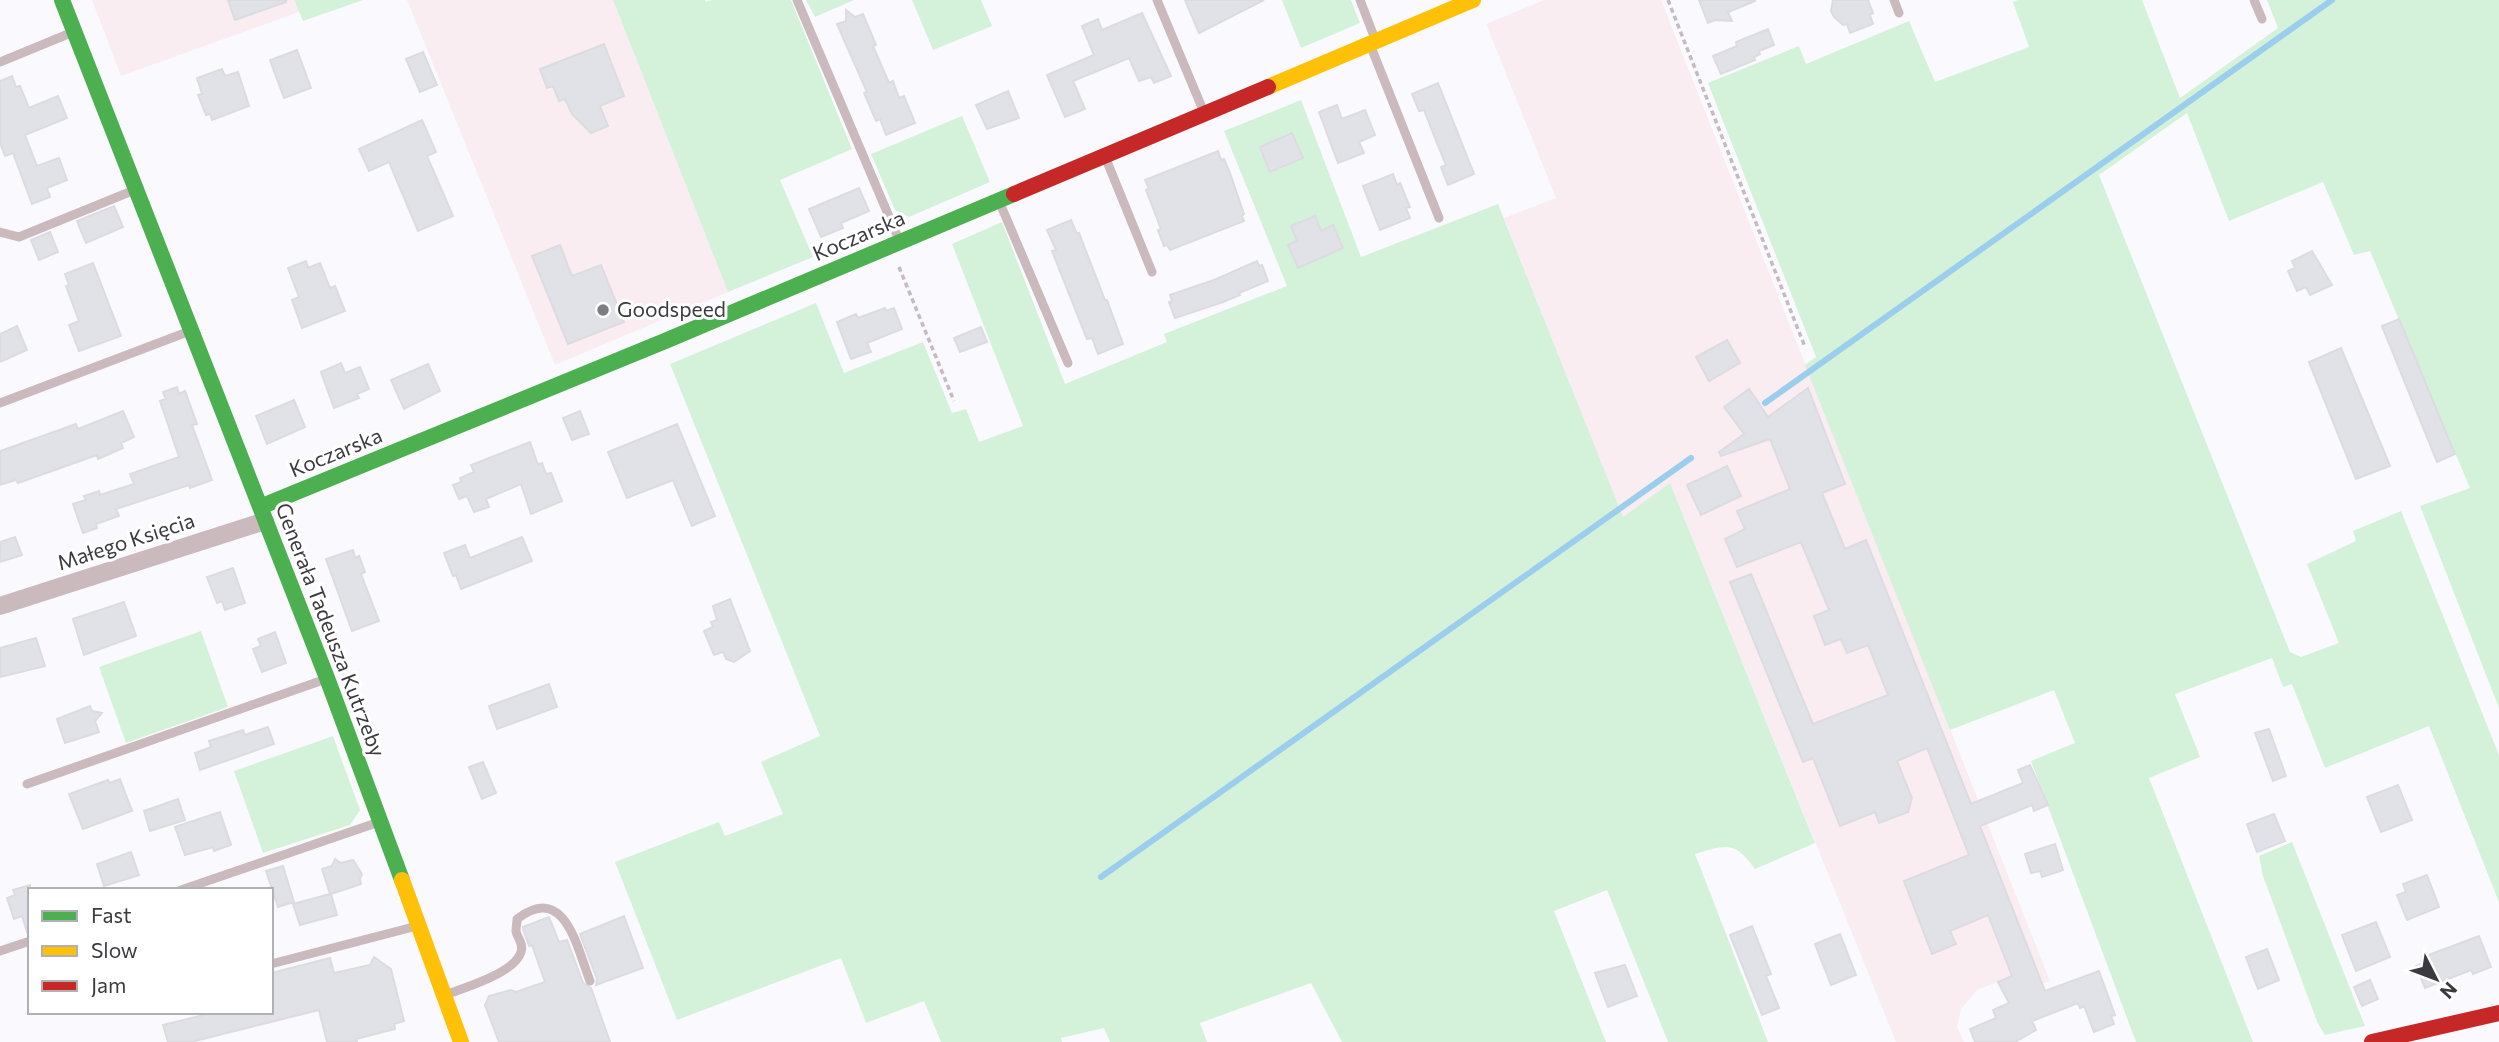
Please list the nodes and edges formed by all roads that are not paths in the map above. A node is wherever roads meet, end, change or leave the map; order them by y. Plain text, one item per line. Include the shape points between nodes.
1 (62, 0) edge
2 (797, 0) edge
3 (1157, 0) edge
4 (1360, 0) edge
5 (1473, 0) edge
6 (1894, 0) edge
7 (2254, 0) edge
8 (1899, 13) dead end
9 (2262, 19) dead end
10 (74, 31) junction
11 (1373, 42) junction
12 (0, 62) edge
13 (1204, 112) junction
14 (1105, 154) junction
15 (136, 190) junction
16 (998, 200) junction
17 (1440, 218) dead end
18 (0, 232) edge
19 (895, 243) junction
20 (1152, 272) dead end
21 (191, 330) junction
22 (1068, 363) dead end
23 (0, 403) edge
24 (262, 514) junction
25 (0, 606) edge
26 (327, 678) junction
27 (27, 783) dead end
28 (380, 822) junction
29 (187, 888) edge
30 (418, 926) junction
31 (28, 942) edge
32 (0, 951) edge
33 (273, 963) edge
34 (590, 981) dead end
35 (444, 996) junction
36 (2499, 1013) edge
37 (461, 1042) edge
38 (2372, 1042) edge

1 - 10 street, Generała Tadeusza Kutrzeby
2 - 19 lane
3 - 13 lane
4 - 11 lane
5 - 11 street, Koczarska
6 - 8 lane
7 - 9 lane
10 - 12 lane
10 - 15 street, Generała Tadeusza Kutrzeby
11 - 13 street, Koczarska
11 - 17 lane
13 - 14 street, Koczarska
14 - 16 street, Koczarska
14 - 20 lane
15 - 18 lane via 19,237
15 - 21 street, Generała Tadeusza Kutrzeby
16 - 19 street, Koczarska
16 - 22 lane
19 - 24 street, Koczarska
21 - 23 lane
21 - 24 street, Generała Tadeusza Kutrzeby
24 - 25 street, Małego Księcia
24 - 26 street, Generała Tadeusza Kutrzeby
26 - 27 lane
26 - 28 street, Generała Tadeusza Kutrzeby
28 - 29 lane
28 - 30 street, Generała Tadeusza Kutrzeby
30 - 33 lane
30 - 35 street, Generała Tadeusza Kutrzeby
31 - 32 lane
34 - 35 lane via 568,923 549,909 537,907 517,919 521,951 515,962
35 - 37 street, Generała Tadeusza Kutrzeby
36 - 38 street

